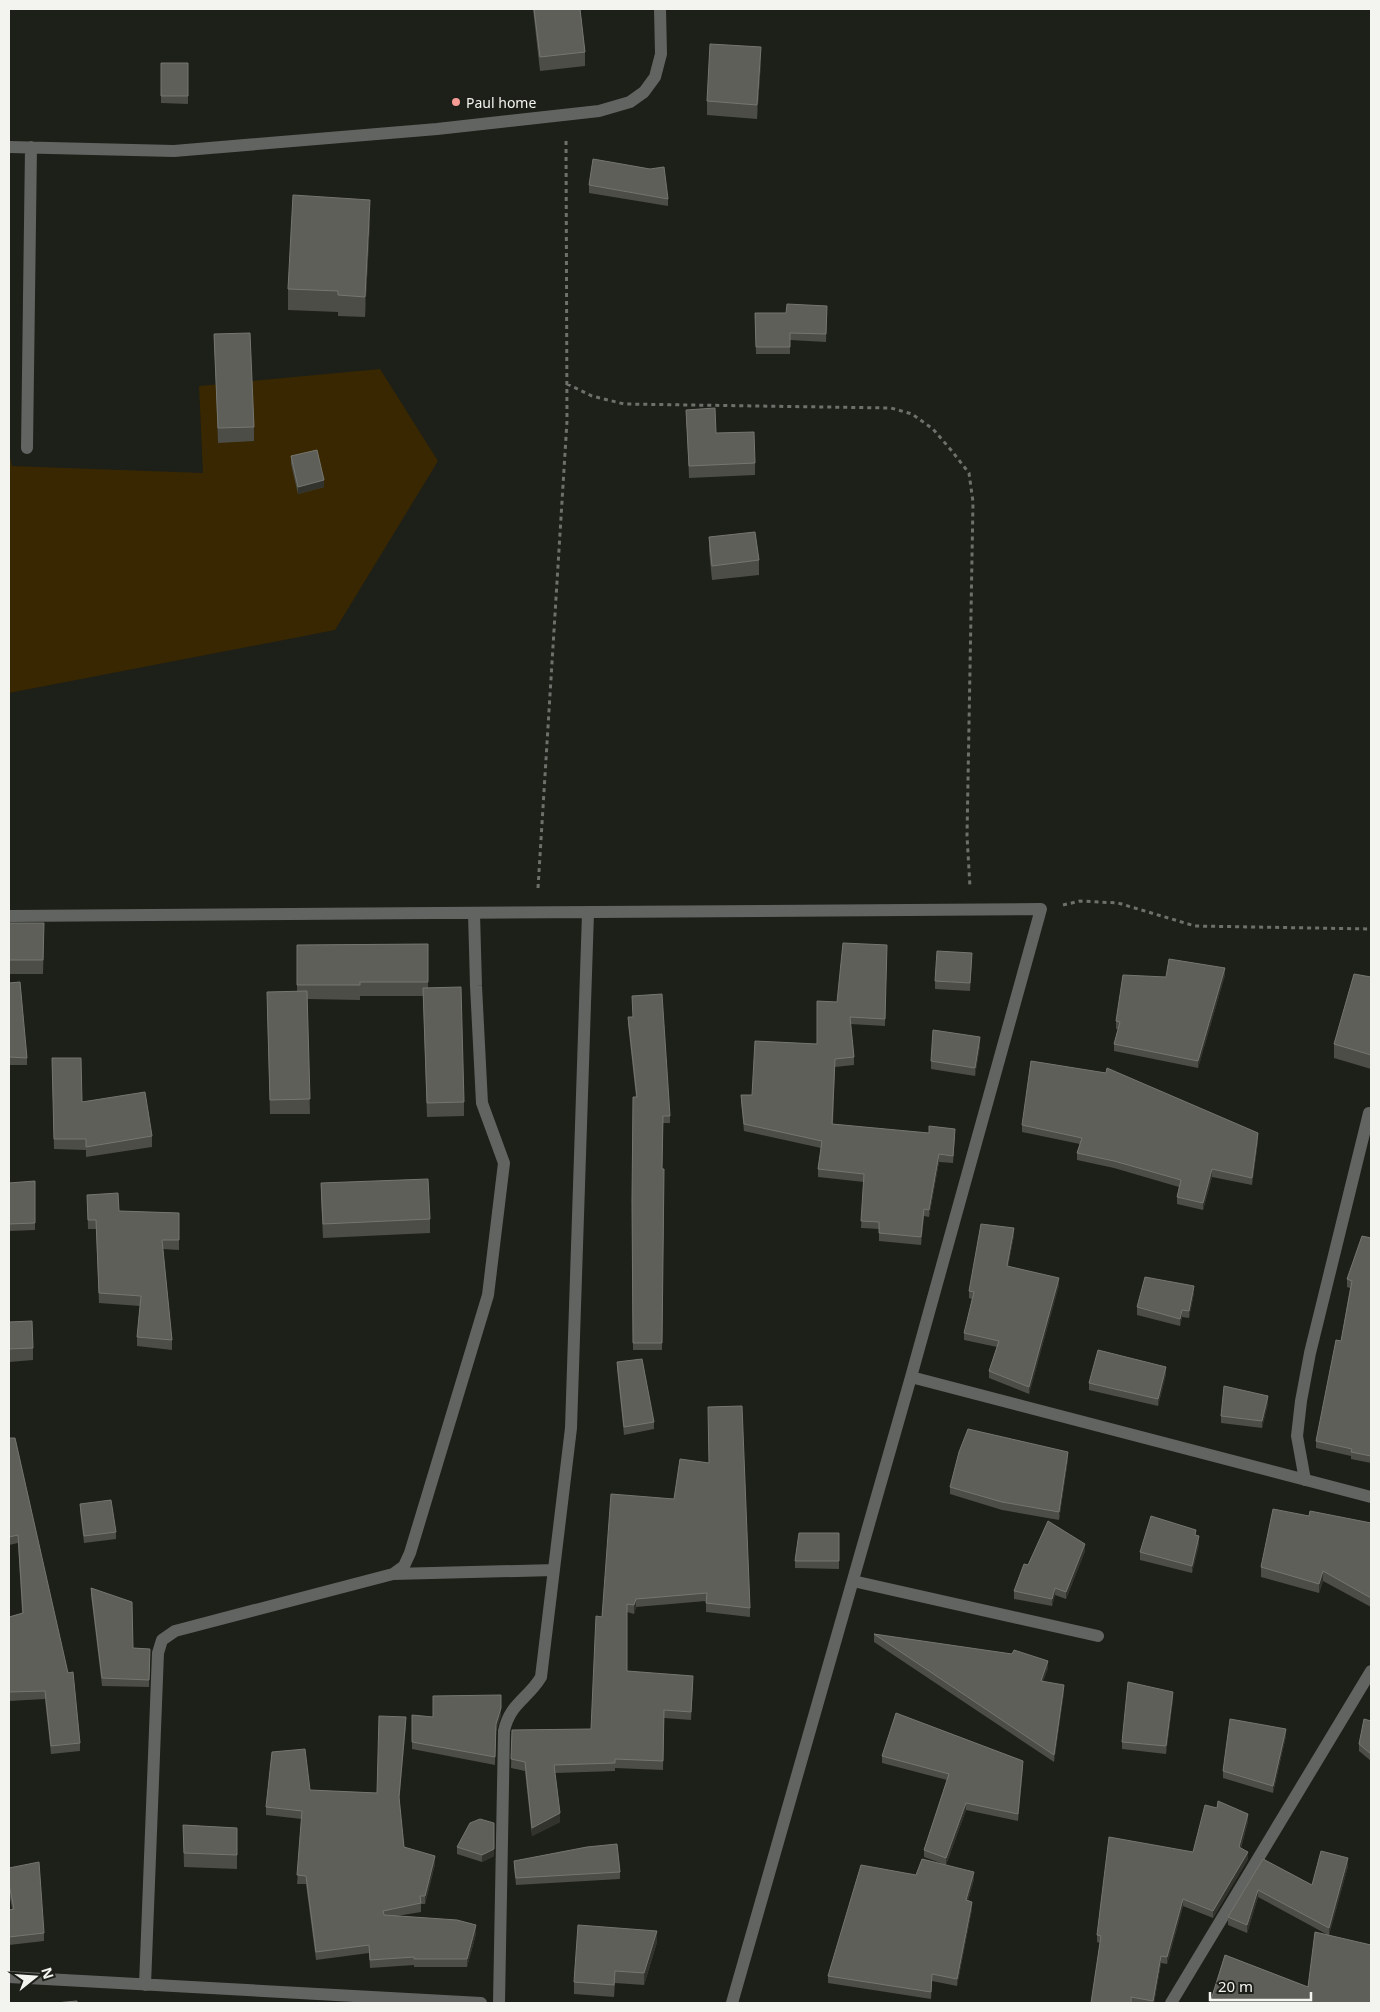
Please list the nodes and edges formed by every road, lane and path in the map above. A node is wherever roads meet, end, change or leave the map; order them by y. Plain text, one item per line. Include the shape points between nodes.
1 (660, 9) edge
2 (566, 115) junction
3 (9, 147) edge
4 (31, 148) junction
5 (567, 384) junction
6 (28, 448) dead end
7 (1041, 909) junction
8 (971, 910) junction
9 (474, 913) junction
10 (536, 913) junction
11 (588, 913) junction
12 (9, 916) edge
13 (1371, 929) edge
14 (1369, 1113) dead end
15 (911, 1377) junction
16 (1305, 1480) junction
17 (1371, 1497) edge
18 (554, 1570) junction
19 (393, 1574) junction
20 (852, 1581) junction
21 (1098, 1636) dead end
22 (1371, 1671) edge
23 (9, 1977) edge
24 (145, 1985) junction
25 (293, 1997) edge
26 (481, 2003) edge
27 (499, 2003) edge
28 (732, 2003) edge
29 (1171, 2003) edge

1 - 2 street via 661,54 655,77 644,92 613,108
2 - 4 street via 174,151
2 - 5 path
3 - 4 street
4 - 6 street
5 - 8 path via 592,396 624,404 891,408 912,414 933,429 951,450 968,473 973,502 967,836
5 - 10 path
7 - 8 street
7 - 13 path via 1080,901 1118,903 1195,926
7 - 15 street
8 - 11 street
9 - 10 street
9 - 12 street
9 - 19 street via 482,1103 504,1163 488,1295 410,1553 404,1566
10 - 11 street
11 - 18 street via 571,1428
14 - 16 street via 1301,1400 1297,1436
15 - 16 street
15 - 20 street
16 - 17 street
18 - 19 street
18 - 27 street via 541,1677 535,1688 507,1717 504,1731
19 - 24 street via 176,1632 162,1640 158,1653
20 - 21 street
20 - 28 street
22 - 29 street
23 - 24 street
24 - 25 street
25 - 26 street

